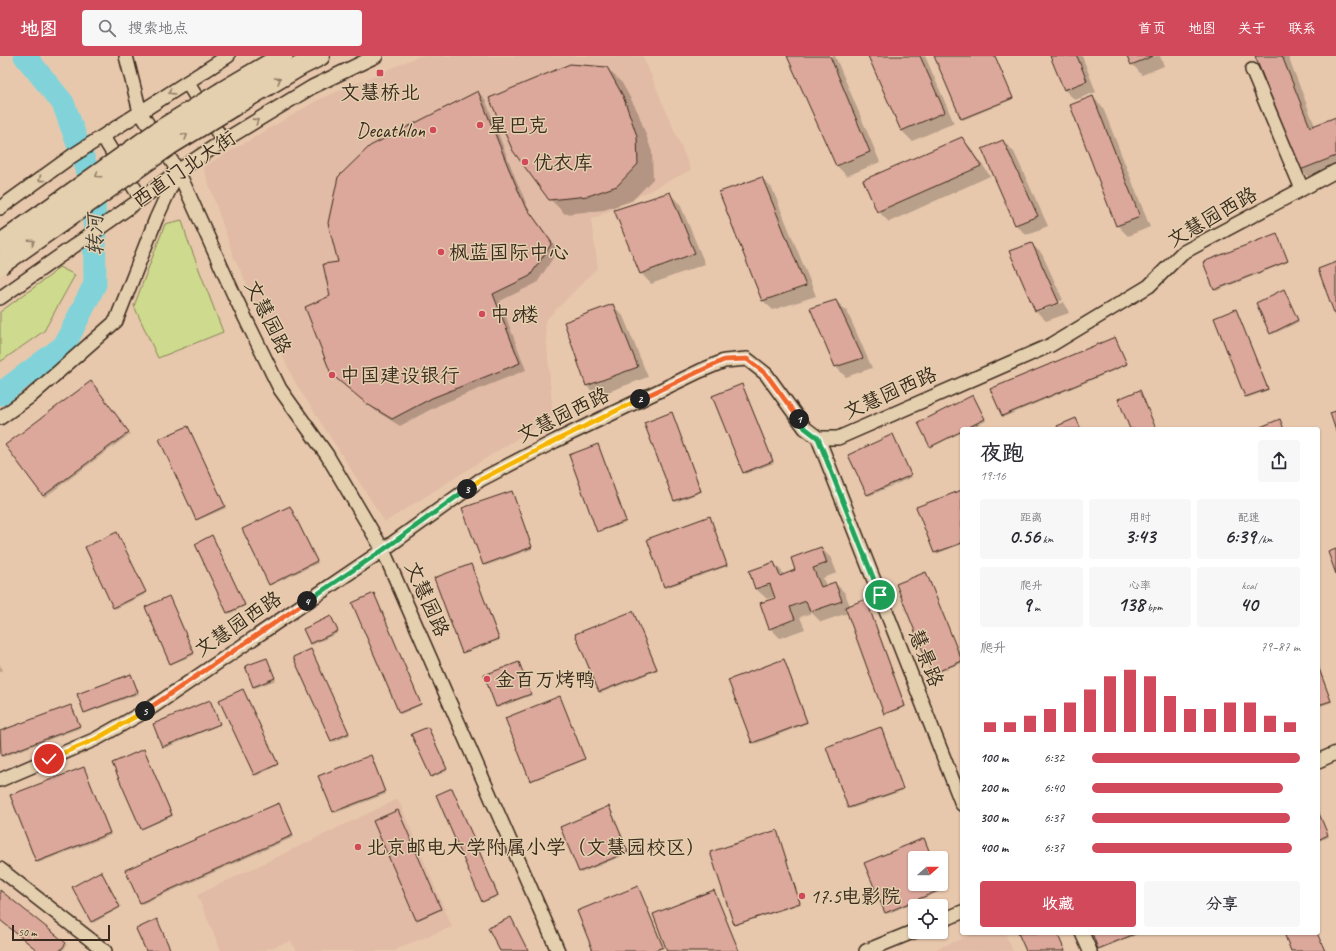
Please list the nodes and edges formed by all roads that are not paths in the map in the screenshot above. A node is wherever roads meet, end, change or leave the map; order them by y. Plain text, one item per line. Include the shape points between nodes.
1 (126, 56) edge
2 (228, 56) edge
3 (283, 56) edge
4 (320, 56) edge
5 (376, 56) edge
6 (1252, 70) dead end
7 (187, 82) junction
8 (140, 112) junction
9 (106, 135) junction
10 (223, 141) junction
11 (178, 171) junction
12 (1336, 171) edge
13 (1302, 189) junction
14 (136, 202) junction
15 (0, 208) edge
16 (0, 244) edge
17 (0, 265) edge
18 (0, 298) edge
19 (0, 418) edge
20 (818, 438) junction
21 (383, 550) junction
22 (1336, 753) edge
23 (1320, 760) edge
24 (1, 778) edge
25 (960, 799) edge
26 (0, 869) edge
27 (960, 913) edge
28 (948, 918) edge
29 (908, 934) edge
30 (1083, 935) edge
31 (105, 951) edge
32 (558, 951) edge
33 (866, 951) edge
34 (1090, 951) edge

1 - 8 street, 文慧园路
2 - 7 street
3 -> 16 highway, bridge via 160,130
17 -> 4 highway, 西直门北大街, bridge via 170,145
10 -> 5 street, 西直门北大街 via 312,87
6 - 13 street
7 -> 8 street
7 - 10 street
8 - 9 street
8 - 11 street, 文慧园路
9 - 14 street
9 -> 15 street
10 - 11 street, 西直门北大街
11 - 14 street, 西直门北大街
11 - 19 street via 116,321 31,396
11 - 21 street, 文慧园路 via 280,389 327,455
12 - 13 street, 文慧园西路
13 - 20 street, 文慧园西路 via 1182,253 1149,286 1052,345 838,438
14 - 18 street, 西直门北大街
20 - 21 street, 文慧园西路 via 805,428 766,374 747,359 724,360 480,480
20 - 25 street, 慧景路
21 - 24 street, 文慧园西路 via 151,708 96,739
21 - 32 street, 文慧园路
22 - 23 street
26 - 31 street
27 - 28 street
29 - 33 street
30 - 34 street

